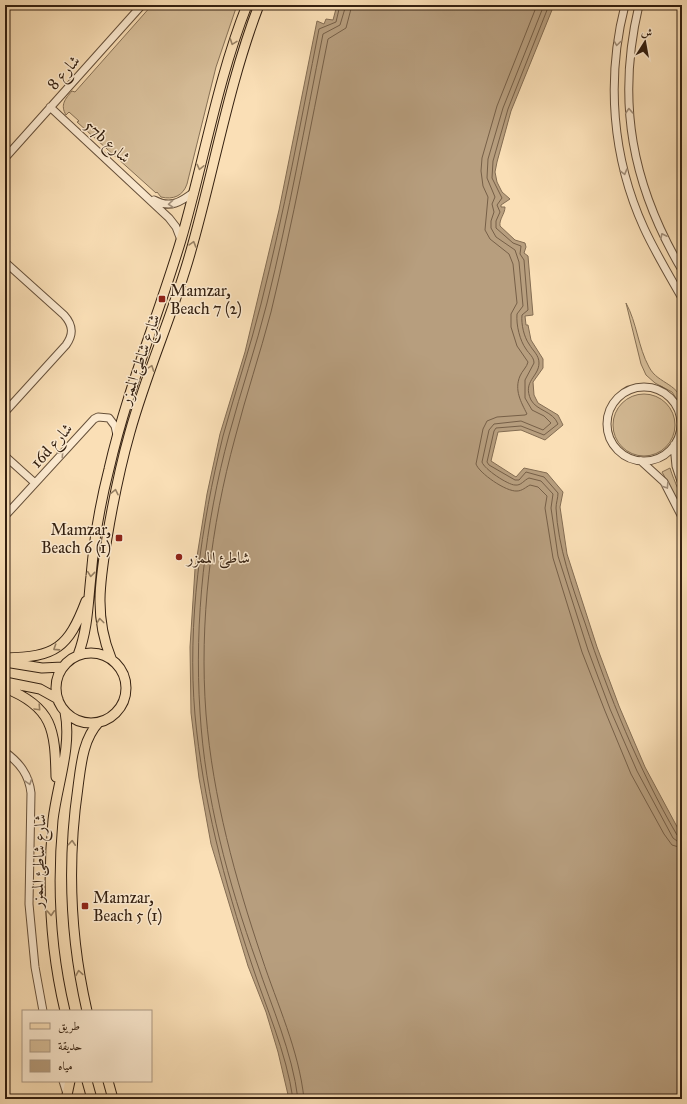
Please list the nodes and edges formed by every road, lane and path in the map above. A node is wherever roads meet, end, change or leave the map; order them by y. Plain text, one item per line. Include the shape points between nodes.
1 (142, 5) edge
2 (247, 5) edge
3 (259, 5) edge
4 (625, 5) edge
5 (639, 5) edge
6 (50, 108) junction
7 (5, 158) edge
8 (194, 192) junction
9 (147, 196) junction
10 (181, 240) junction
11 (5, 262) edge
12 (682, 270) edge
13 (682, 298) edge
14 (5, 412) edge
15 (117, 435) junction
16 (674, 446) junction
17 (5, 456) edge
18 (641, 461) junction
19 (35, 483) junction
20 (682, 484) edge
21 (5, 516) edge
22 (682, 517) edge
23 (89, 592) junction
24 (78, 655) junction
25 (5, 658) edge
26 (111, 658) junction
27 (5, 662) edge
28 (63, 667) junction
29 (5, 682) edge
30 (5, 688) edge
31 (58, 699) junction
32 (65, 712) junction
33 (99, 722) junction
34 (5, 752) edge
35 (56, 797) junction
36 (43, 1010) edge
37 (65, 1010) edge
38 (88, 1010) edge
39 (63, 1082) edge
40 (70, 1082) edge
41 (87, 1082) edge
42 (108, 1082) edge
43 (68, 1097) edge
44 (92, 1099) edge
45 (113, 1099) edge

1 - 6 street, شارع 8
2 -> 8 main road, شارع شاطئ الممزر via 223,72
26 -> 3 main road, شارع شاطئ الممزر via 101,629 99,603 119,476 142,393 187,264 234,79
4 -> 13 street via 614,70 615,121 620,152 643,227
12 -> 5 street via 649,204 632,144 628,72
6 - 7 street, شارع 8
6 - 9 street, 57b شارع
8 -> 9 street, 57b شارع via 173,205 160,203
8 - 10 main road, شارع شاطئ الممزر
9 - 10 street, 57b شارع via 173,223
10 - 15 main road, شارع شاطئ الممزر
11 - 14 street via 69,320 72,333 66,345
19 -> 15 street, 16d شارع via 94,419 109,418 115,426
15 -> 23 main road, شارع شاطئ الممزر via 101,505
16 - 18 street via 660,458
16 - 18 street via 681,424 680,413 675,403 667,395 649,387 633,388 612,404 607,425 609,436 621,453
16 - 20 street via 676,466
17 - 19 street
18 -> 22 street via 664,482
19 - 21 street, 16d شارع
23 - 24 main road, شارع شاطئ الممزر via 86,629
23 -> 25 main road via 75,628 61,644 35,657
24 - 26 main road via 94,653
24 - 28 main road
26 - 33 main road via 122,670 127,686 126,694 124,702 114,715
27 - 28 main road via 42,668
28 - 31 main road via 57,682
29 - 31 main road via 40,689
30 -> 35 main road via 28,698 51,728 55,741
31 - 32 main road
32 - 33 main road via 78,720
32 - 35 main road, شارع شاطئ الممزر via 66,739
38 -> 33 main road, شارع شاطئ الممزر via 74,939 71,866 81,767 87,740
34 -> 36 street via 23,769 30,787 28,904
35 -> 37 main road, شارع شاطئ الممزر via 50,865 50,911
39 - 43 street
40 - 43 main road
41 - 44 main road
42 - 45 main road

